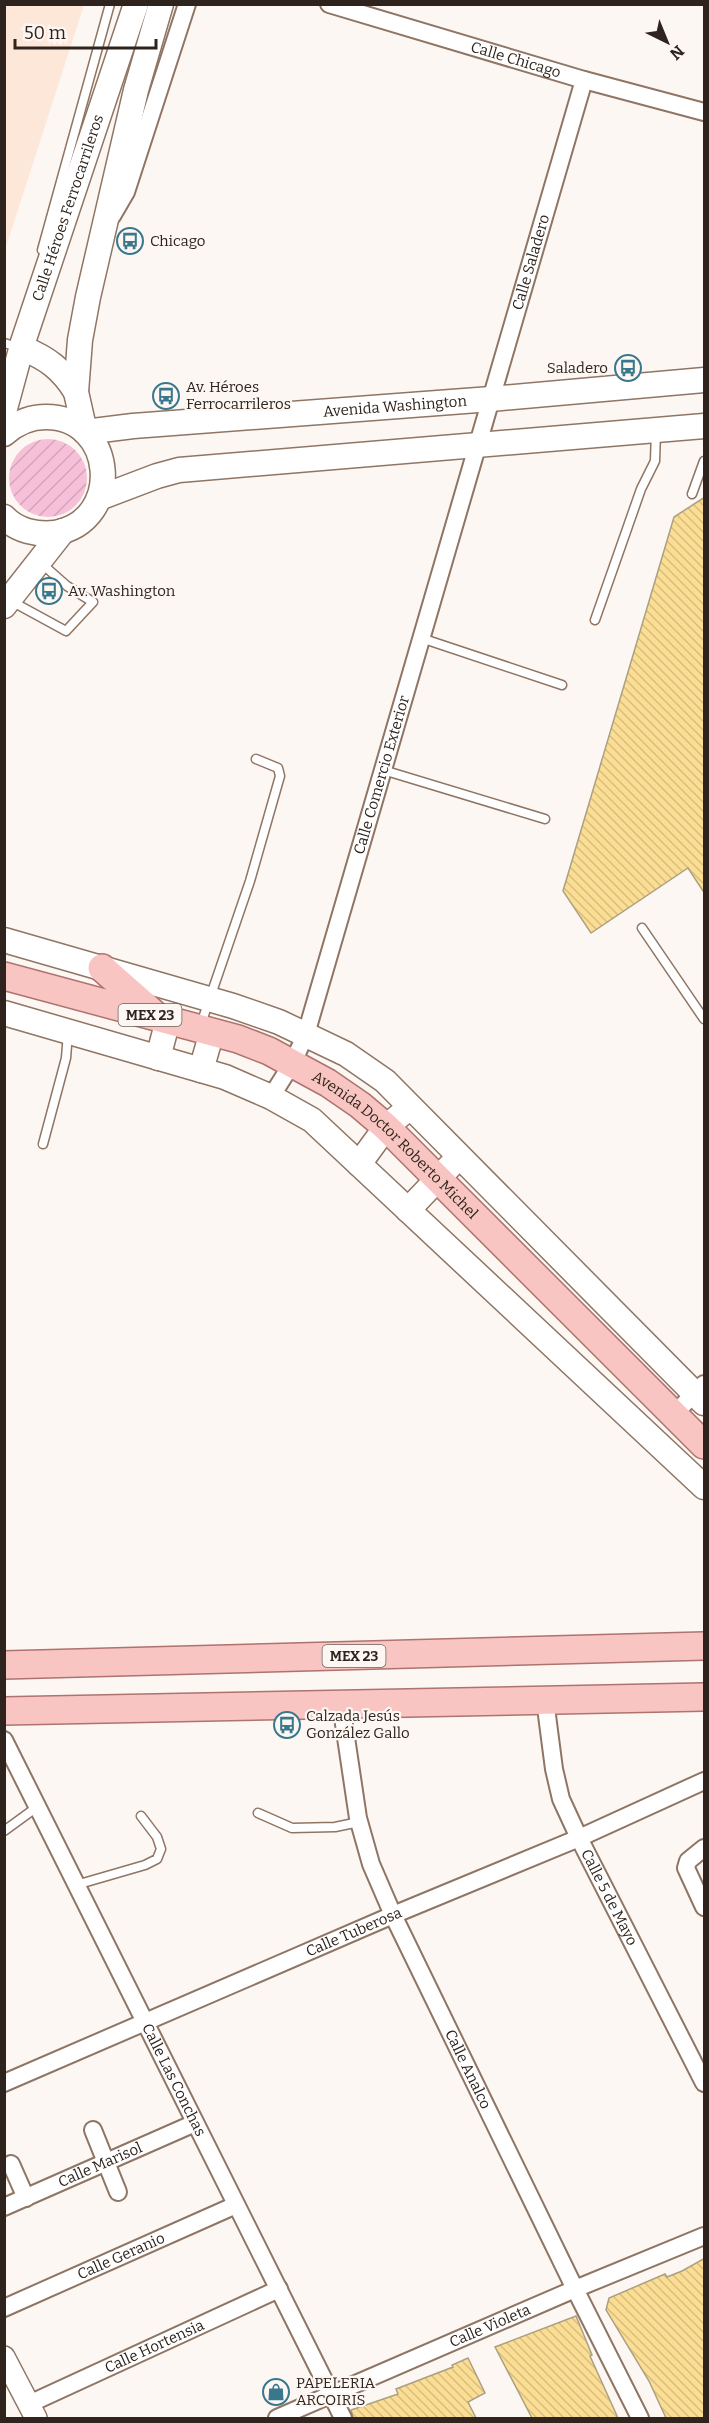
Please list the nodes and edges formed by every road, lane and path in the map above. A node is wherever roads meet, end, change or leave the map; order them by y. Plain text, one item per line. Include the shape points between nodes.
1 (110, 4) edge
2 (136, 4) edge
3 (161, 4) edge
4 (187, 4) edge
5 (329, 4) edge
6 (584, 80) junction
7 (705, 112) edge
8 (101, 235) junction
9 (40, 256) dead end
10 (35, 278) dead end
11 (16, 344) edge
12 (705, 380) edge
13 (76, 392) junction
14 (490, 399) junction
15 (4, 412) edge
16 (705, 426) edge
17 (656, 430) junction
18 (85, 432) junction
19 (4, 434) edge
20 (477, 445) junction
21 (705, 461) edge
22 (692, 494) dead end
23 (99, 498) junction
24 (4, 517) edge
25 (63, 531) junction
26 (38, 561) junction
27 (7, 603) edge
28 (595, 620) dead end
29 (421, 638) junction
30 (562, 685) dead end
31 (256, 759) dead end
32 (383, 770) junction
33 (545, 819) dead end
34 (642, 928) dead end
35 (4, 940) edge
36 (102, 968) junction
37 (12, 978) edge
38 (208, 999) junction
39 (8, 1014) edge
40 (163, 1019) junction
41 (705, 1019) edge
42 (206, 1030) junction
43 (69, 1033) junction
44 (306, 1034) junction
45 (158, 1058) junction
46 (293, 1062) junction
47 (201, 1070) junction
48 (271, 1097) junction
49 (410, 1107) junction
50 (386, 1127) junction
51 (43, 1143) dead end
52 (459, 1158) junction
53 (359, 1164) junction
54 (437, 1178) junction
55 (408, 1210) junction
56 (604, 1346) junction
57 (580, 1372) junction
58 (701, 1393) edge
59 (673, 1415) junction
60 (705, 1445) edge
61 (705, 1487) edge
62 (705, 1646) edge
63 (4, 1665) edge
64 (705, 1697) edge
65 (545, 1700) junction
66 (341, 1704) junction
67 (4, 1711) edge
68 (4, 1740) edge
69 (705, 1780) edge
70 (37, 1807) junction
71 (258, 1813) dead end
72 (141, 1816) dead end
73 (359, 1822) junction
74 (4, 1831) edge
75 (579, 1838) junction
76 (705, 1848) edge
77 (76, 1885) junction
78 (705, 1907) edge
79 (393, 1915) junction
80 (145, 2022) junction
81 (705, 2083) edge
82 (4, 2084) edge
83 (195, 2122) junction
84 (93, 2130) dead end
85 (106, 2162) junction
86 (10, 2163) dead end
87 (118, 2192) dead end
88 (26, 2198) junction
89 (236, 2205) junction
90 (4, 2207) edge
91 (705, 2236) edge
92 (279, 2289) junction
93 (575, 2289) junction
94 (4, 2308) edge
95 (4, 2357) edge
96 (10, 2379) edge
97 (332, 2395) junction
98 (32, 2411) edge
99 (277, 2418) edge
100 (343, 2418) edge
101 (640, 2418) edge

1 - 9 lane
2 - 11 main road, Calle Héroes Ferrocarrileros
3 - 8 main road, Calle Héroes Ferrocarrileros
4 - 8 street, Calle Héroes Ferrocarrileros via 126,192
5 - 6 street, Calle Chicago
6 - 7 street, Calle Chicago
6 - 14 street, Calle Saladero
8 - 13 main road, Calle Héroes Ferrocarrileros via 80,340
10 - 11 lane
11 - 13 main road via 52,362
11 - 15 main road, Calle Héroes Ferrocarrileros
12 - 14 main road, Avenida Washington
13 - 18 main road, Calle Héroes Ferrocarrileros
14 - 18 main road, Avenida Washington
14 - 20 street, Calle Saladero
16 - 17 main road
17 - 20 main road
17 - 28 lane via 655,461 641,489
18 - 19 main road via 70,422 37,417
18 - 23 main road via 102,463 104,481
20 - 23 main road via 179,470
20 - 29 street, Calle Comercio Exterior
21 - 22 lane
23 - 25 main road via 78,524
24 - 25 main road via 26,531
25 - 26 main road
26 - 27 main road
26 - 27 lane via 93,602 66,631
29 - 30 lane
29 - 32 street, Calle Comercio Exterior
31 - 38 lane via 274,765 280,776 250,881
32 - 33 lane
32 - 44 street, Calle Comercio Exterior
34 - 41 lane
35 - 36 main road, Avenida Doctor Roberto Michel
36 - 38 main road, Avenida Doctor Roberto Michel
36 - 40 main road
37 - 39 main road
37 - 40 main road, Avenida Doctor Roberto Michel / MEX 23
38 - 42 lane
38 - 44 main road, Avenida Doctor Roberto Michel
39 - 43 main road
40 - 42 main road, Avenida Doctor Roberto Michel / MEX 23
40 - 45 main road
42 - 46 main road, Avenida Doctor Roberto Michel / MEX 23
42 - 47 main road
43 - 45 main road
43 - 51 lane
44 - 46 street, Calle Comercio Exterior
44 - 49 main road, Avenida Doctor Roberto Michel via 385,1080
45 - 47 main road
46 - 48 street, Calle Comercio Exterior
46 - 50 main road, Avenida Doctor Roberto Michel / MEX 23 via 360,1105
47 - 48 main road
48 - 53 main road via 312,1120
49 - 50 main road
49 - 52 main road, Avenida Doctor Roberto Michel
50 - 53 main road
50 - 54 main road, Avenida Doctor Roberto Michel / MEX 23
52 - 54 main road
52 - 58 main road, Avenida Doctor Roberto Michel
53 - 55 main road
54 - 55 main road
54 - 56 main road, Avenida Doctor Roberto Michel / MEX 23
55 - 57 main road
56 - 57 main road
56 - 59 main road, Avenida Doctor Roberto Michel / MEX 23
57 - 61 main road
58 - 59 street
59 - 60 main road, Avenida Doctor Roberto Michel / MEX 23
62 - 63 main road, MEX 23
64 - 65 main road
65 - 66 main road
65 - 75 street, Calle 5 de Mayo via 554,1769
66 - 67 main road
66 - 73 street, Calle Analco
68 - 70 street, Calle Las Conchas
69 - 75 street, Calle Tuberosa
70 - 74 lane
70 - 77 street, Calle Las Conchas
71 - 73 lane via 292,1828
72 - 77 lane via 157,1837 161,1850 157,1859
73 - 79 street, Calle Analco via 371,1864
75 - 79 street, Calle Tuberosa
75 - 81 street, Calle 5 de Mayo
76 - 78 street via 688,1861 686,1868
77 - 80 street, Calle Las Conchas
79 - 80 street, Calle Tuberosa
79 - 93 street, Calle Analco
80 - 82 street, Calle Tuberosa
80 - 83 street, Calle Las Conchas
83 - 85 street, Calle Marisol
83 - 89 street, Calle Las Conchas
84 - 85 street
85 - 87 street
85 - 88 street, Calle Marisol
86 - 88 street
88 - 90 street, Calle Marisol
89 - 92 street, Calle Las Conchas
89 - 94 street, Calle Geranio
91 - 93 street, Calle Violeta
92 - 97 street, Calle Las Conchas
92 - 98 street, Calle Hortensia
93 - 97 street, Calle Violeta
93 - 101 street, Calle Analco
95 - 96 street
96 - 98 street
97 - 99 street, Calle Violeta
97 - 100 street, Calle Las Conchas

